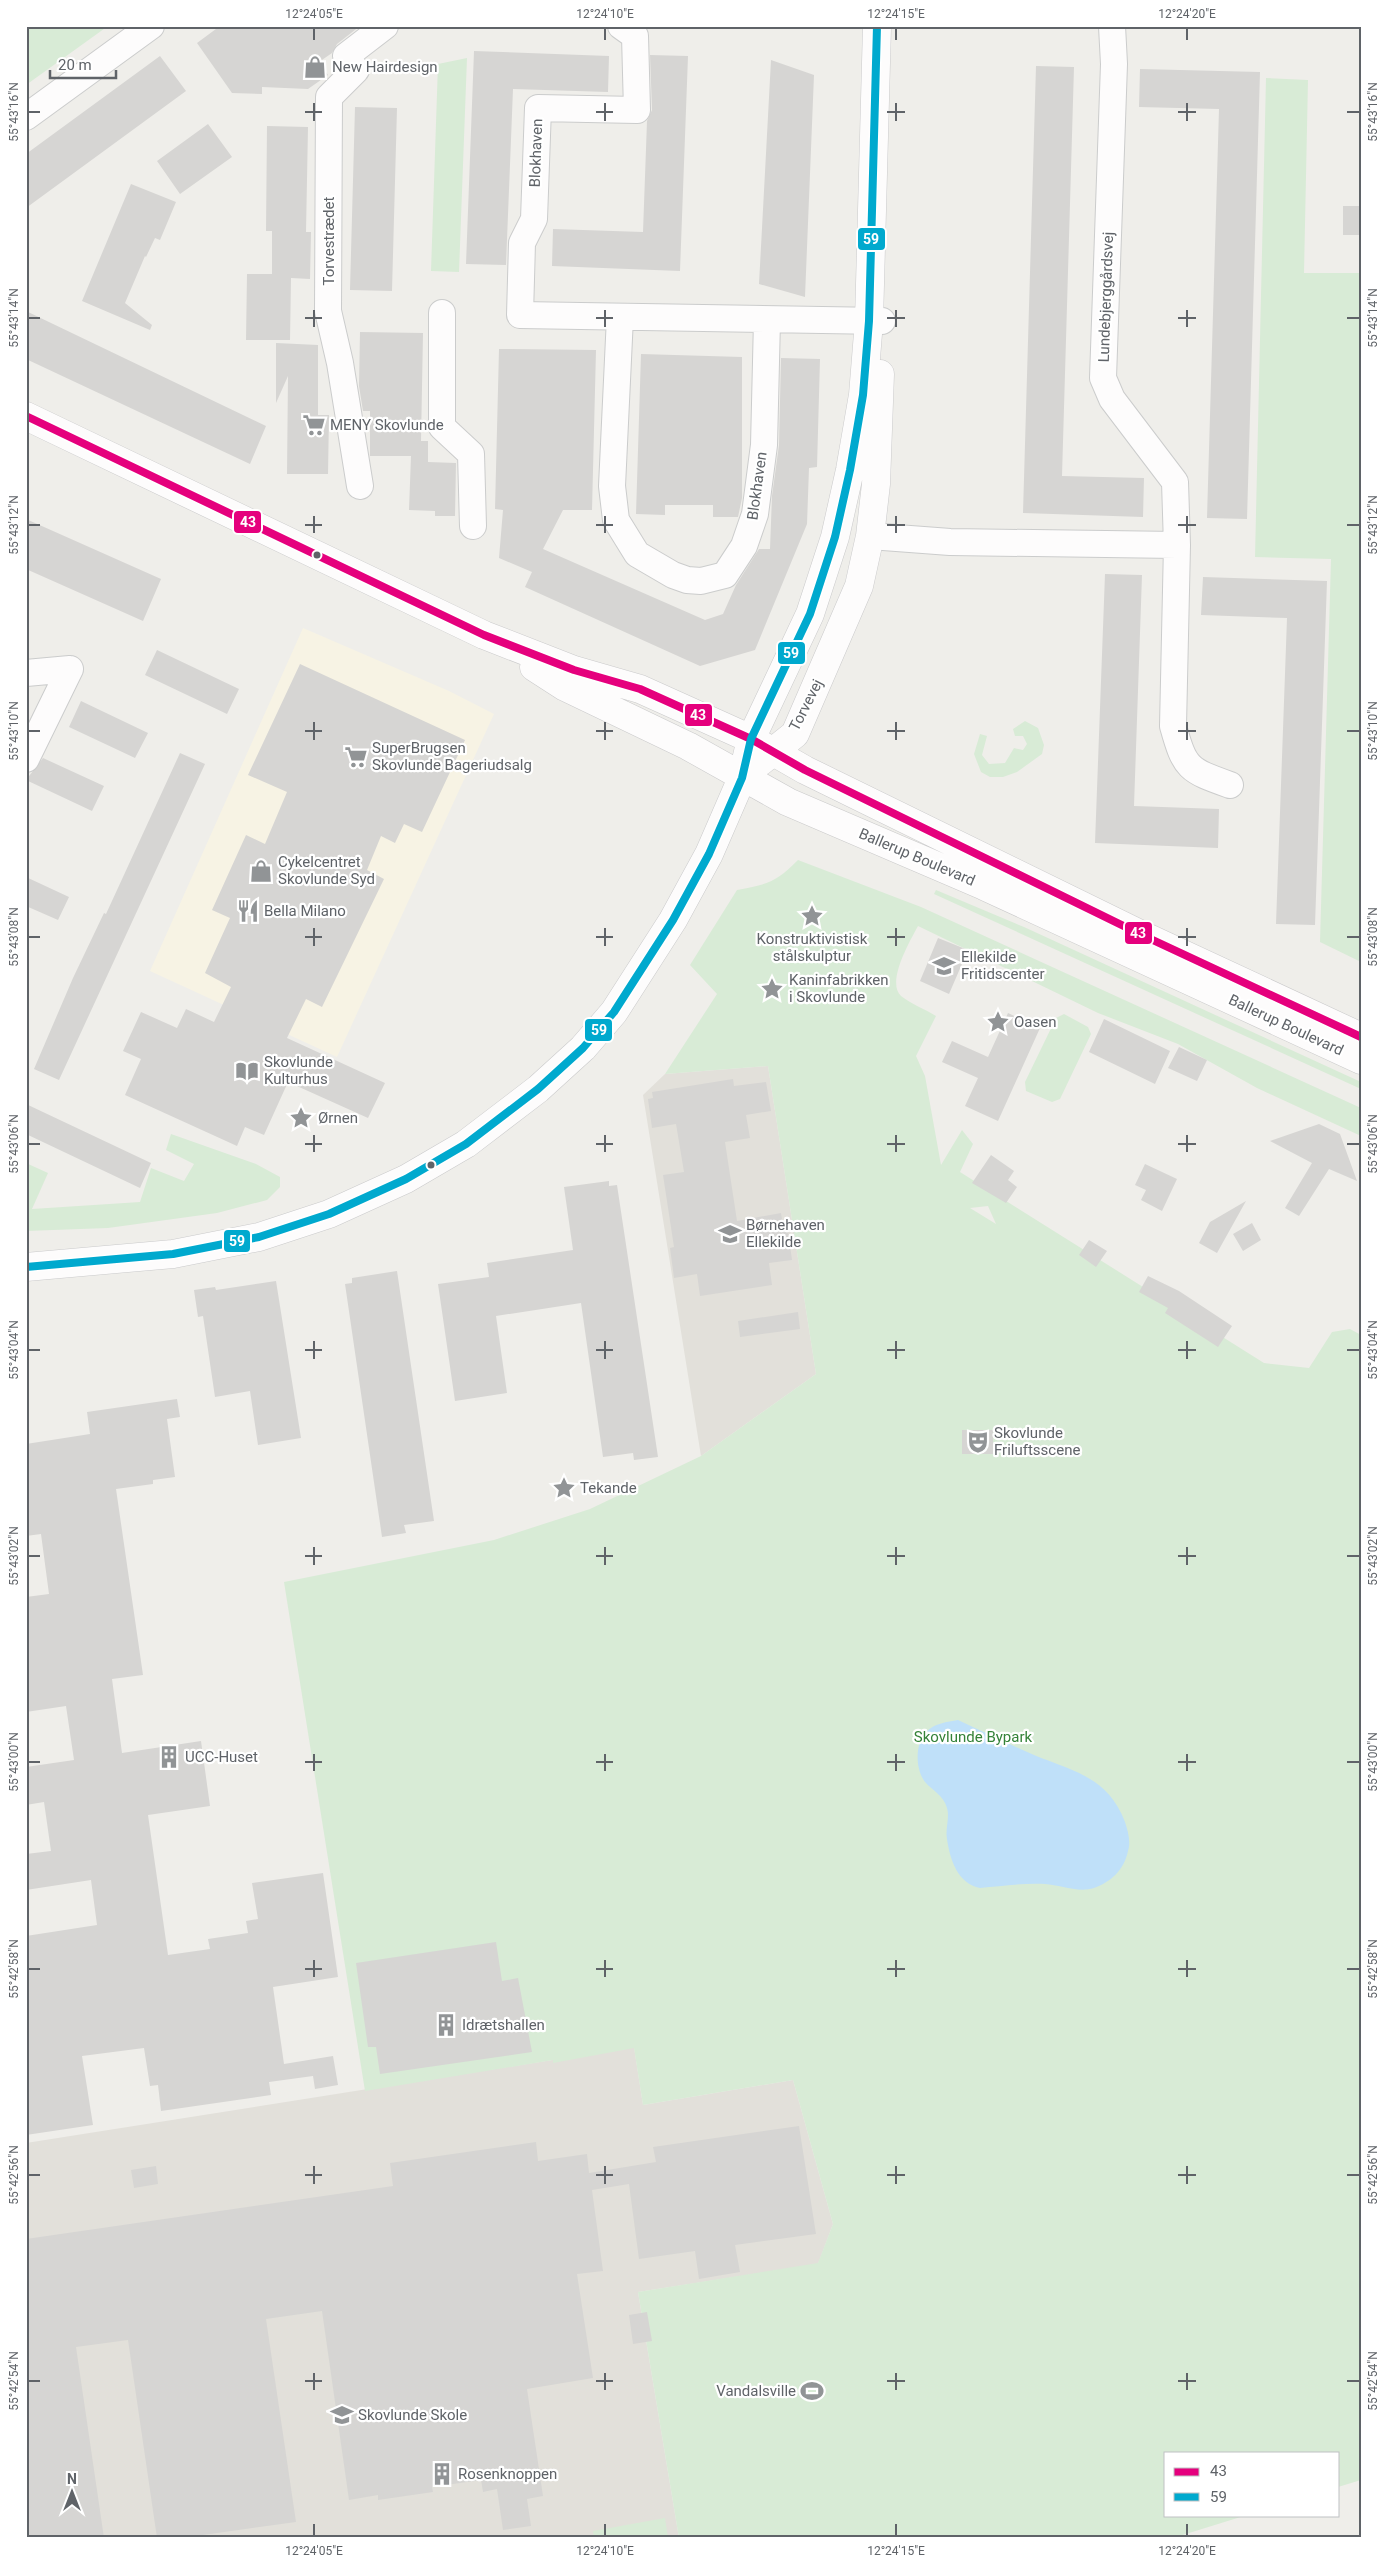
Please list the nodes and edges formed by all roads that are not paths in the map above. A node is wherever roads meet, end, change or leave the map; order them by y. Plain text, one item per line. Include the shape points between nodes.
1 (151, 26) edge
2 (386, 26) edge
3 (622, 26) edge
4 (877, 26) edge
5 (891, 26) edge
6 (1112, 26) edge
7 (26, 117) edge
8 (442, 313) dead end
9 (620, 317) junction
10 (767, 320) junction
11 (876, 321) junction
12 (26, 416) edge
13 (360, 486) dead end
14 (473, 526) dead end
15 (870, 536) junction
16 (1177, 545) junction
17 (484, 635) junction
18 (26, 673) edge
19 (762, 745) junction
20 (26, 759) edge
21 (742, 778) junction
22 (1230, 785) dead end
23 (1361, 1037) edge
24 (1361, 1060) edge
25 (26, 1267) edge

1 - 7 street
2 - 13 street, Torvestrædet via 346,56 356,70 329,97 328,311 342,373
3 - 9 street, Blokhaven via 635,36 637,110 538,108 534,219 522,243 520,315
4 - 11 street, Torvevej
5 - 11 street, Torvevej
6 - 16 street, Lundebjerggårdsvej via 1114,64 1103,378 1112,399 1175,482
8 - 14 street via 442,427 471,454
9 - 10 street, Blokhaven
9 - 10 street, Blokhaven via 612,486 616,520 637,554 673,575 701,581 725,575 744,546 755,514 764,445
10 - 11 street, Blokhaven
11 - 15 street, Torvevej via 879,431
11 - 19 street, Torvevej via 835,537
12 - 17 street, Ballerup Boulevard
15 - 16 street via 950,542
15 - 19 street, Torvevej via 858,586 795,734
16 - 22 street, Lundebjerggårdsvej via 1173,726 1181,754 1196,773
17 - 19 street, Ballerup Boulevard via 574,670 640,689
17 - 21 street, Ballerup Boulevard via 565,687 688,746
18 - 20 street via 70,669
19 - 21 street, Torvevej
19 - 23 street, Ballerup Boulevard via 805,770 1142,935
21 - 24 street, Ballerup Boulevard via 788,802 984,886
21 - 25 street, Torvevej via 709,854 673,920 614,1012 583,1048 544,1083 466,1144 372,1195 329,1214 259,1237 173,1254

